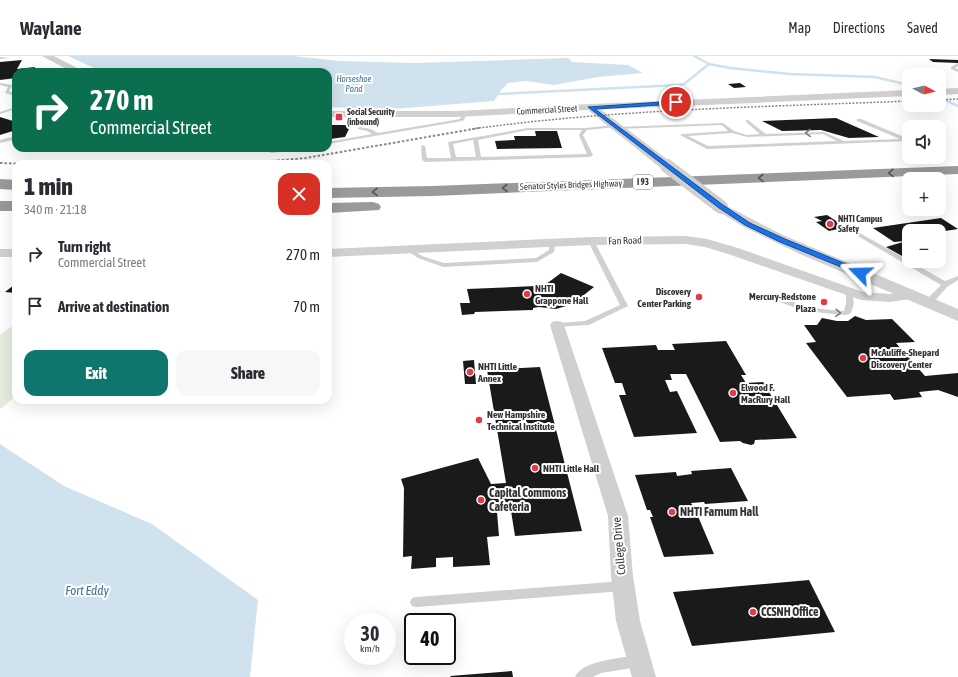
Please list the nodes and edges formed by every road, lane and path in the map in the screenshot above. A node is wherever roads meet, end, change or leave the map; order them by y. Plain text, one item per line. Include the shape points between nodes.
1 (47, 56) edge
2 (0, 58) edge
3 (8, 58) dead end
4 (958, 64) edge
5 (72, 68) edge
6 (958, 71) edge
7 (0, 84) edge
8 (958, 91) edge
9 (0, 92) edge
10 (6, 92) junction
11 (946, 92) edge
12 (12, 93) edge
13 (902, 93) edge
14 (591, 107) junction
15 (12, 109) edge
16 (0, 113) edge
17 (465, 113) junction
18 (332, 114) edge
19 (859, 120) dead end
20 (748, 121) dead end
21 (616, 127) junction
22 (360, 128) dead end
23 (585, 128) junction
24 (732, 132) junction
25 (377, 135) junction
26 (764, 135) junction
27 (747, 136) junction
28 (12, 138) edge
29 (474, 139) junction
30 (0, 142) edge
31 (332, 142) edge
32 (845, 143) junction
33 (423, 146) dead end
34 (760, 146) junction
35 (479, 158) junction
36 (454, 159) junction
37 (958, 170) edge
38 (958, 183) edge
39 (0, 184) edge
40 (946, 184) edge
41 (12, 185) edge
42 (902, 185) edge
43 (0, 190) edge
44 (12, 190) edge
45 (332, 193) edge
46 (0, 206) edge
47 (12, 206) edge
48 (436, 206) dead end
49 (388, 207) dead end
50 (332, 208) edge
51 (0, 213) edge
52 (12, 213) edge
53 (858, 234) dead end
54 (591, 241) junction
55 (0, 253) edge
56 (12, 253) edge
57 (332, 253) edge
58 (958, 278) edge
59 (945, 284) junction
60 (849, 292) junction
61 (774, 295) dead end
62 (912, 295) junction
63 (929, 302) junction
64 (958, 316) edge
65 (557, 325) joint
66 (624, 586) junction
67 (416, 602) dead end
68 (642, 669) edge
69 (581, 677) edge

1 - 5 street
2 - 3 lane
4 - 6 lane via 952,68
7 - 10 lane via 11,86
8 - 11 street
9 - 10 lane
10 - 12 lane
13 - 14 street, Commercial Street
14 - 17 street, Commercial Street
14 - 21 street
15 - 16 lane
17 - 18 street, Commercial Street
17 - 25 lane via 462,120
19 - 32 lane via 907,140
20 - 26 lane
21 - 23 lane
21 - 24 lane via 722,124
21 - 62 street, bridge via 747,224
22 - 25 lane
23 - 29 lane via 528,129
23 - 35 lane via 581,135 590,154
24 - 27 lane
24 - 34 lane via 682,135 707,148
25 - 31 lane
26 - 27 lane
32 -> 26 lane via 824,133
27 - 34 lane
28 - 30 lane
29 - 35 lane
29 - 36 lane via 450,143
32 - 34 lane
33 - 36 lane via 425,160
35 - 36 lane
37 -> 45 highway, Senator Styles Bridges Highway / I 93
38 - 40 highway
39 - 41 highway
42 - 48 highway, I 93
43 - 44 highway
46 - 47 highway
49 - 50 highway
51 - 52 highway
53 - 59 lane
54 - 57 street, Fan Road
54 - 60 street, Fan Road via 671,239 707,243
54 - 65 lane via 624,306 586,323
55 - 56 street
58 - 59 lane
59 - 63 lane
61 -> 60 lane via 789,304 825,312 847,313
60 - 62 street, Fan Road via 861,296 890,298
62 - 63 street
63 - 64 street
65 - 66 street, College Drive via 618,516
66 - 67 lane
66 - 68 street, College Drive via 628,621
68 - 69 lane via 599,667

